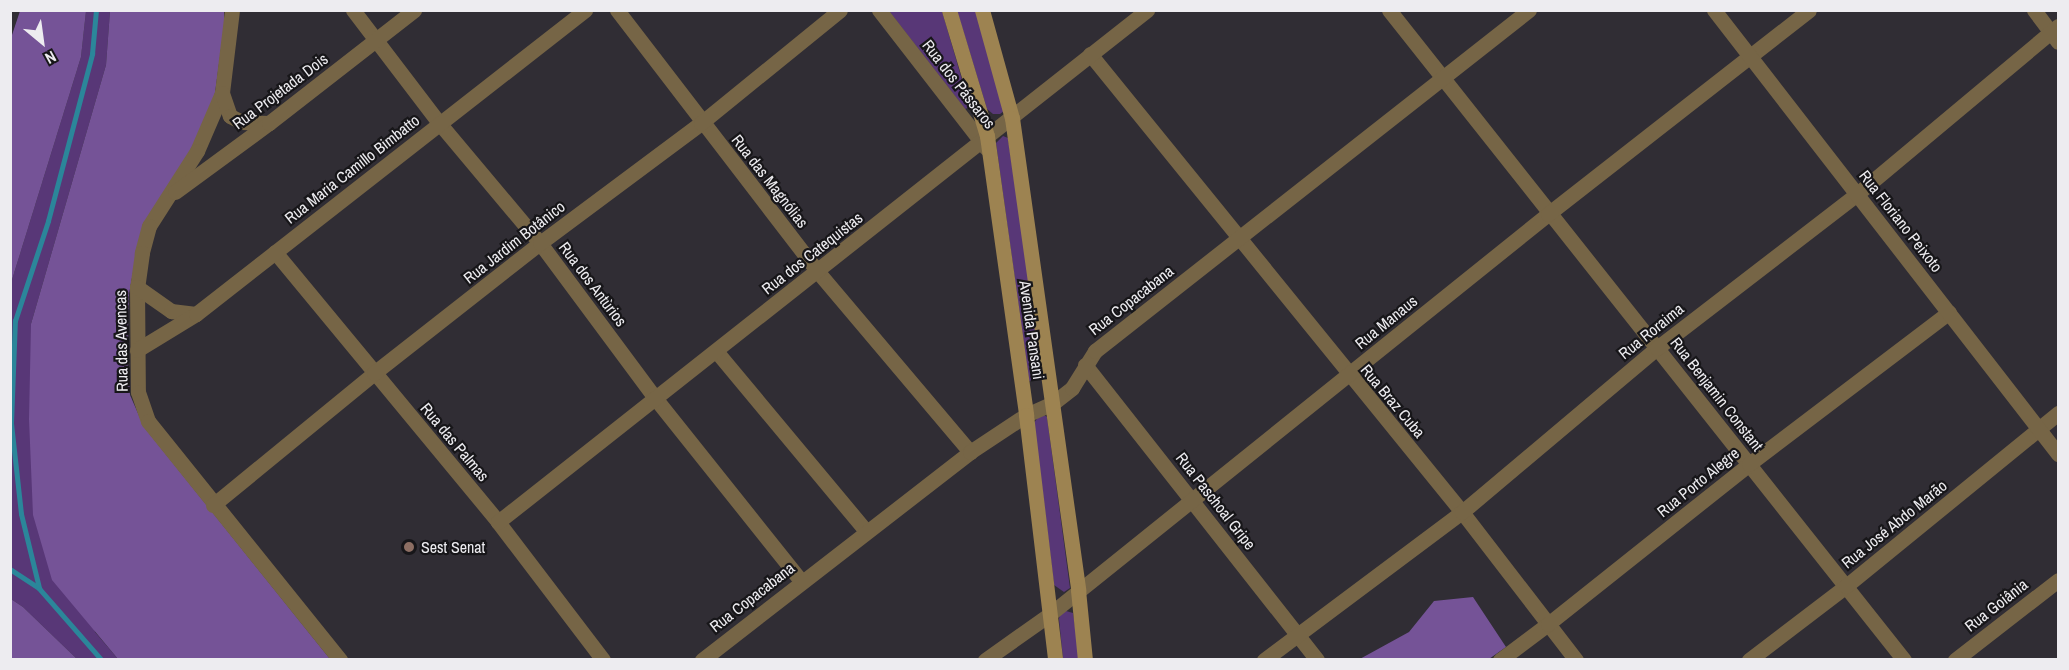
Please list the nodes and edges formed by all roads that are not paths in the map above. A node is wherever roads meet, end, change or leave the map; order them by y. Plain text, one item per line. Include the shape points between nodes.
1 (352, 10) edge
2 (414, 10) edge
3 (585, 10) edge
4 (617, 10) edge
5 (840, 10) edge
6 (879, 10) edge
7 (949, 10) edge
8 (982, 10) edge
9 (1147, 10) edge
10 (1389, 10) edge
11 (1529, 10) edge
12 (1714, 10) edge
13 (1809, 10) edge
14 (2034, 10) edge
15 (235, 14) edge
16 (2056, 34) edge
17 (376, 39) junction
18 (1090, 54) junction
19 (1751, 57) junction
20 (1443, 79) junction
21 (222, 93) junction
22 (1012, 118) junction
23 (269, 123) junction
24 (701, 123) junction
25 (440, 124) junction
26 (985, 142) junction
27 (1857, 194) junction
28 (167, 197) junction
29 (1548, 214) junction
30 (1239, 237) junction
31 (540, 243) junction
32 (275, 252) junction
33 (818, 272) junction
34 (137, 287) junction
35 (1949, 312) junction
36 (196, 314) junction
37 (1658, 348) junction
38 (136, 350) junction
39 (716, 351) junction
40 (1085, 365) junction
41 (374, 374) junction
42 (1349, 375) junction
43 (655, 398) junction
44 (1053, 403) junction
45 (2058, 413) edge
46 (1026, 415) junction
47 (2039, 429) junction
48 (970, 452) junction
49 (2058, 454) edge
50 (1749, 465) junction
51 (1192, 499) junction
52 (213, 504) junction
53 (1462, 512) junction
54 (498, 522) junction
55 (866, 531) junction
56 (2058, 580) edge
57 (801, 581) junction
58 (1846, 586) junction
59 (1078, 590) junction
60 (1050, 614) junction
61 (1548, 624) junction
62 (1297, 632) junction
63 (340, 660) edge
64 (603, 660) edge
65 (702, 660) edge
66 (986, 660) edge
67 (1055, 660) edge
68 (1085, 660) edge
69 (1264, 660) edge
70 (1317, 660) edge
71 (1500, 660) edge
72 (1576, 660) edge
73 (1749, 660) edge
74 (1904, 660) edge
75 (1955, 660) edge

1 - 17 street, Rua dos Antùrios
2 - 17 street, Rua Projetada Dois
3 - 25 street, Rua Maria Camillo Bimbatto
4 - 24 street, Rua das Magnólias
5 - 24 street, Rua Jardim Botânico
6 - 26 street, Rua dos Pássaros
7 - 26 main road, Avenida Pansani
8 - 22 main road, Avenida Pansani
9 - 18 street, Rua dos Catequistas
10 - 20 street, Rua Benjamin Constant
11 - 20 street, Rua Copacabana
12 - 19 street, Rua Floriano Peixoto
13 - 19 street, Rua Manaus
14 - 16 street
15 - 21 street, Rua das Avencas
16 - 27 street, Rua Roraima
17 - 23 street, Rua Projetada Dois
17 - 25 street, Rua dos Antùrios
18 - 22 street, Rua dos Catequistas
18 - 30 street, Rua Braz Cuba
19 - 27 street, Rua Floriano Peixoto
19 - 29 street, Rua Manaus
20 - 29 street, Rua Benjamin Constant
20 - 30 street, Rua Copacabana
21 - 23 street via 230,116 242,122
21 - 28 street, Rua das Avencas via 203,141
22 - 26 street, Rua dos Catequistas
22 - 44 main road, Avenida Pansani
23 - 28 street, Rua Projetada Dois
24 - 31 street, Rua Jardim Botânico
24 - 33 street, Rua das Magnólias
25 - 31 street, Rua dos Antùrios
25 - 32 street, Rua Maria Camillo Bimbatto
26 - 33 street, Rua dos Catequistas
26 - 46 main road, Avenida Pansani
27 - 35 street, Rua Floriano Peixoto
27 - 37 street, Rua Roraima
28 - 34 street, Rua das Avencas via 149,226
29 - 37 street, Rua Benjamin Constant
29 - 42 street, Rua Manaus
30 - 40 street, Rua Copacabana via 1095,351
30 - 42 street, Rua Braz Cuba
31 - 41 street, Rua Jardim Botânico
31 - 43 street, Rua dos Antùrios
32 - 36 street, Rua Maria Camillo Bimbatto
32 - 41 street, Rua das Palmas
33 - 39 street, Rua dos Catequistas
33 - 48 street, Rua das Magnólias
34 - 36 street via 171,311
34 - 38 street, Rua das Avencas
35 - 47 street, Rua Floriano Peixoto
35 - 50 street, Rua Porto Alegre
36 - 38 street, Rua Maria Camillo Bimbatto
37 - 50 street, Rua Benjamin Constant
37 - 53 street, Rua Roraima
38 - 52 street, Rua das Avencas via 138,392 148,421
39 - 43 street, Rua dos Catequistas
39 - 55 street
40 - 44 street, Rua Copacabana via 1072,388
40 - 51 street, Rua Paschoal Gripe
41 - 52 street, Rua Jardim Botânico
41 - 54 street, Rua das Palmas
42 - 51 street, Rua Manaus
42 - 53 street, Rua Braz Cuba
43 - 54 street, Rua dos Catequistas
43 - 57 street, Rua dos Antùrios
44 - 46 street, Rua Copacabana
44 - 59 main road, Avenida Pansani
45 - 47 street, Rua José Abdo Marão
46 - 48 street, Rua Copacabana
46 - 60 main road, Avenida Pansani
47 - 49 street, Rua Floriano Peixoto
47 - 58 street, Rua José Abdo Marão
48 - 55 street, Rua Copacabana
50 - 58 street, Rua Benjamin Constant
50 - 61 street, Rua Porto Alegre
51 - 59 street, Rua Manaus
51 - 62 street, Rua Paschoal Gripe
52 - 63 street, Rua das Avencas
53 - 61 street, Rua Braz Cuba
53 - 62 street, Rua Roraima
54 - 64 street, Rua das Palmas
55 - 57 street, Rua Copacabana
56 - 75 street, Rua Goiânia
57 - 65 street, Rua Copacabana
58 - 73 street, Rua José Abdo Marão
58 - 74 street, Rua Benjamin Constant
59 - 60 street, Rua Manaus
59 - 68 main road, Avenida Pansani
60 - 66 street, Rua Manaus
60 - 67 main road, Avenida Pansani
61 - 71 street, Rua Porto Alegre
61 - 72 street, Rua Braz Cuba
62 - 69 street, Rua Roraima
62 - 70 street, Rua Paschoal Gripe

